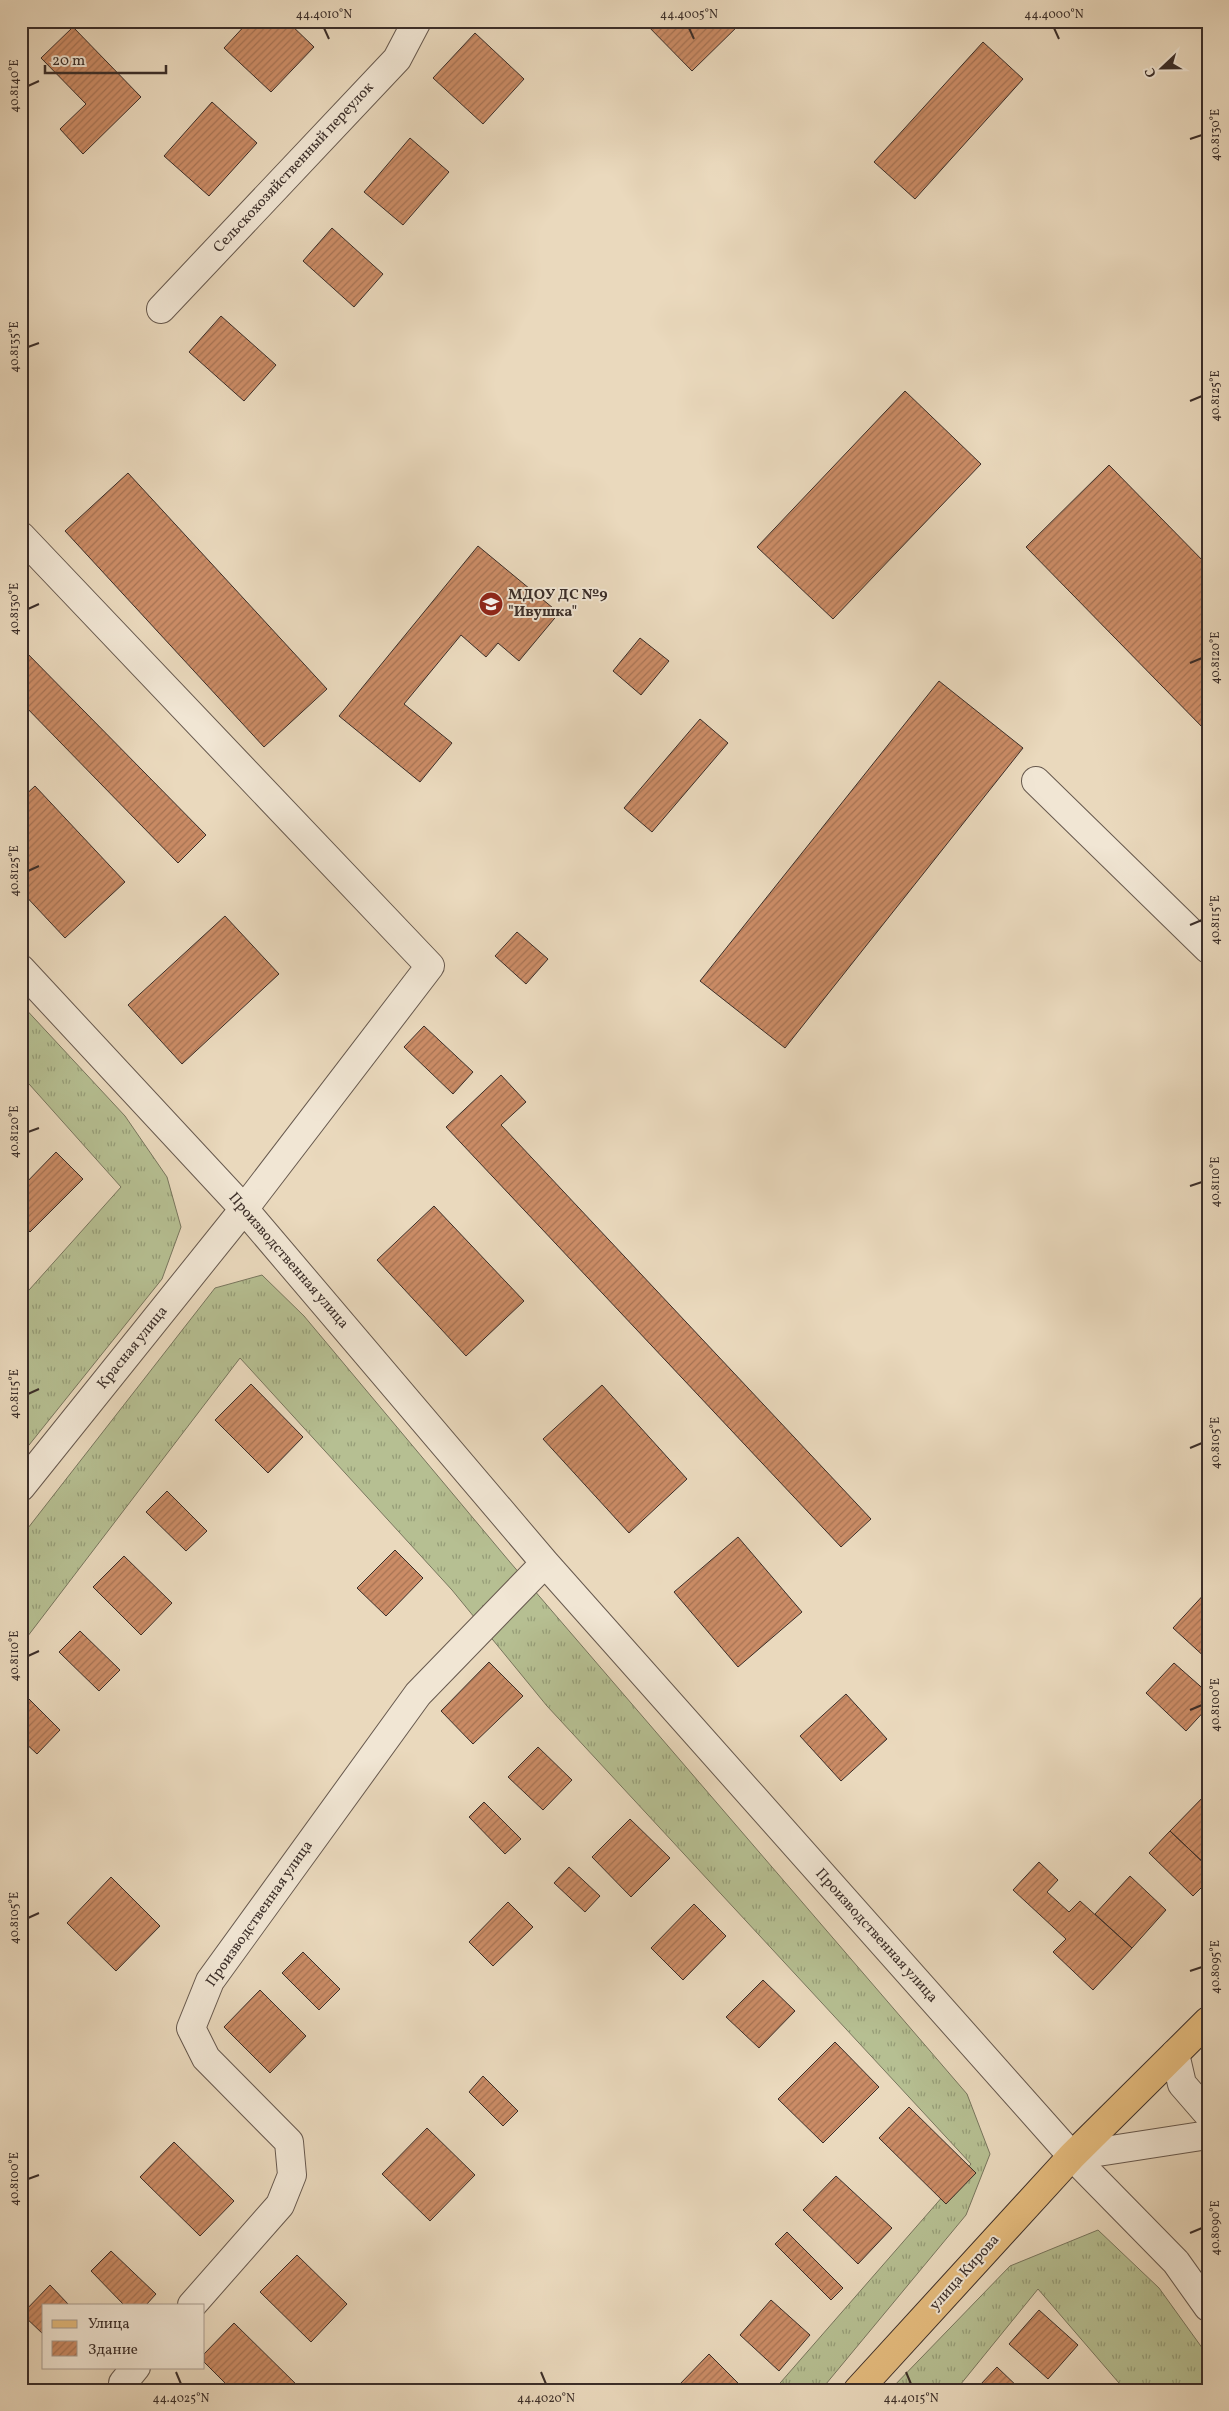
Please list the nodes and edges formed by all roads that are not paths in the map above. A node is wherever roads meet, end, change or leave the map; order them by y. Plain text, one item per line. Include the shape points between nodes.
1 (418, 21) edge
2 (161, 309) dead end
3 (21, 536) edge
4 (1036, 781) dead end
5 (1208, 948) edge
6 (21, 968) edge
7 (244, 1209) junction
8 (21, 1487) edge
9 (545, 1562) junction
10 (1208, 2021) edge
11 (1175, 2054) junction
12 (1208, 2114) edge
13 (1208, 2135) edge
14 (1072, 2156) junction
15 (193, 2304) edge
16 (1208, 2307) edge
17 (858, 2390) edge

1 - 2 street, Сельскохозяйственный переулок via 397,59
3 - 7 street, Красная улица via 430,966
4 - 5 street
6 - 7 street, Производственная улица
7 - 8 street, Красная улица
7 - 9 street, Производственная улица
9 - 14 street, Производственная улица
9 - 15 street, Производственная улица via 418,1694 210,1980 191,2028 206,2058 288,2142 292,2175 280,2205
10 - 11 main road, улица Кирова
11 - 12 street via 1182,2084
11 - 14 main road, улица Кирова
13 - 14 street
14 - 16 street, Производственная улица via 1176,2262
14 - 17 main road, улица Кирова

